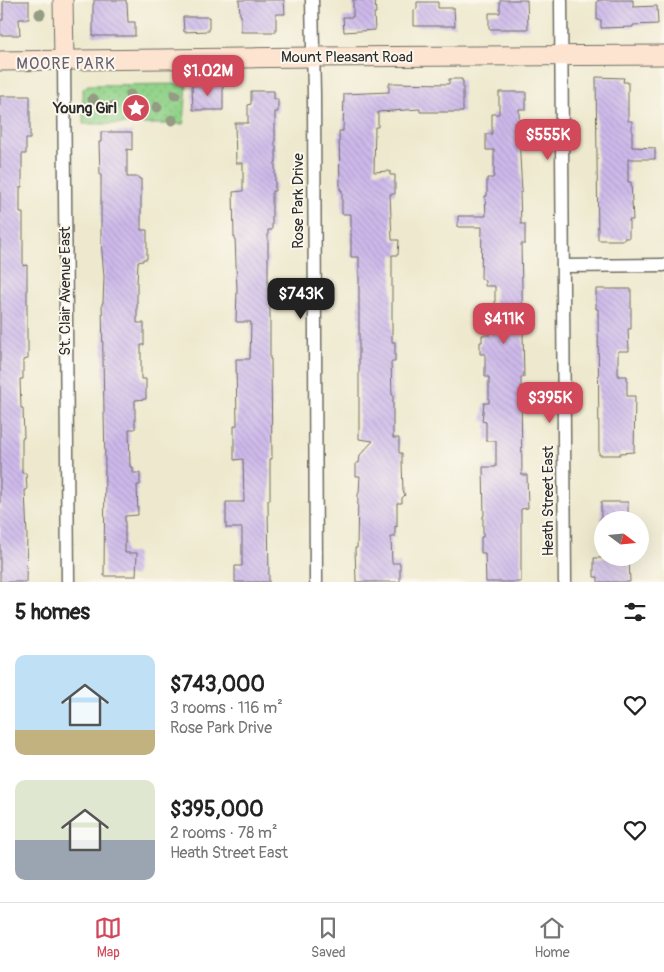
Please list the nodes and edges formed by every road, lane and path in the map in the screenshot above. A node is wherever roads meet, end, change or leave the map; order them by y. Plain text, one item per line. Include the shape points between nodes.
1 (63, 0) edge
2 (312, 0) edge
3 (561, 0) edge
4 (561, 56) junction
5 (664, 56) edge
6 (313, 57) junction
7 (64, 60) junction
8 (0, 61) edge
9 (664, 265) edge
10 (563, 266) junction
11 (68, 582) edge
12 (316, 582) edge
13 (564, 582) edge

1 - 7 main road, St. Clair Avenue East
2 - 6 street, Rose Park Drive
3 - 4 street, Heath Street East
4 - 5 main road, Mount Pleasant Road
4 - 6 main road, Mount Pleasant Road
4 - 10 street, Heath Street East
6 - 7 main road, Mount Pleasant Road
6 - 12 street, Rose Park Drive
7 - 8 main road, Mount Pleasant Road
7 - 11 street, St. Clair Avenue East
9 - 10 street
10 - 13 street, Heath Street East

